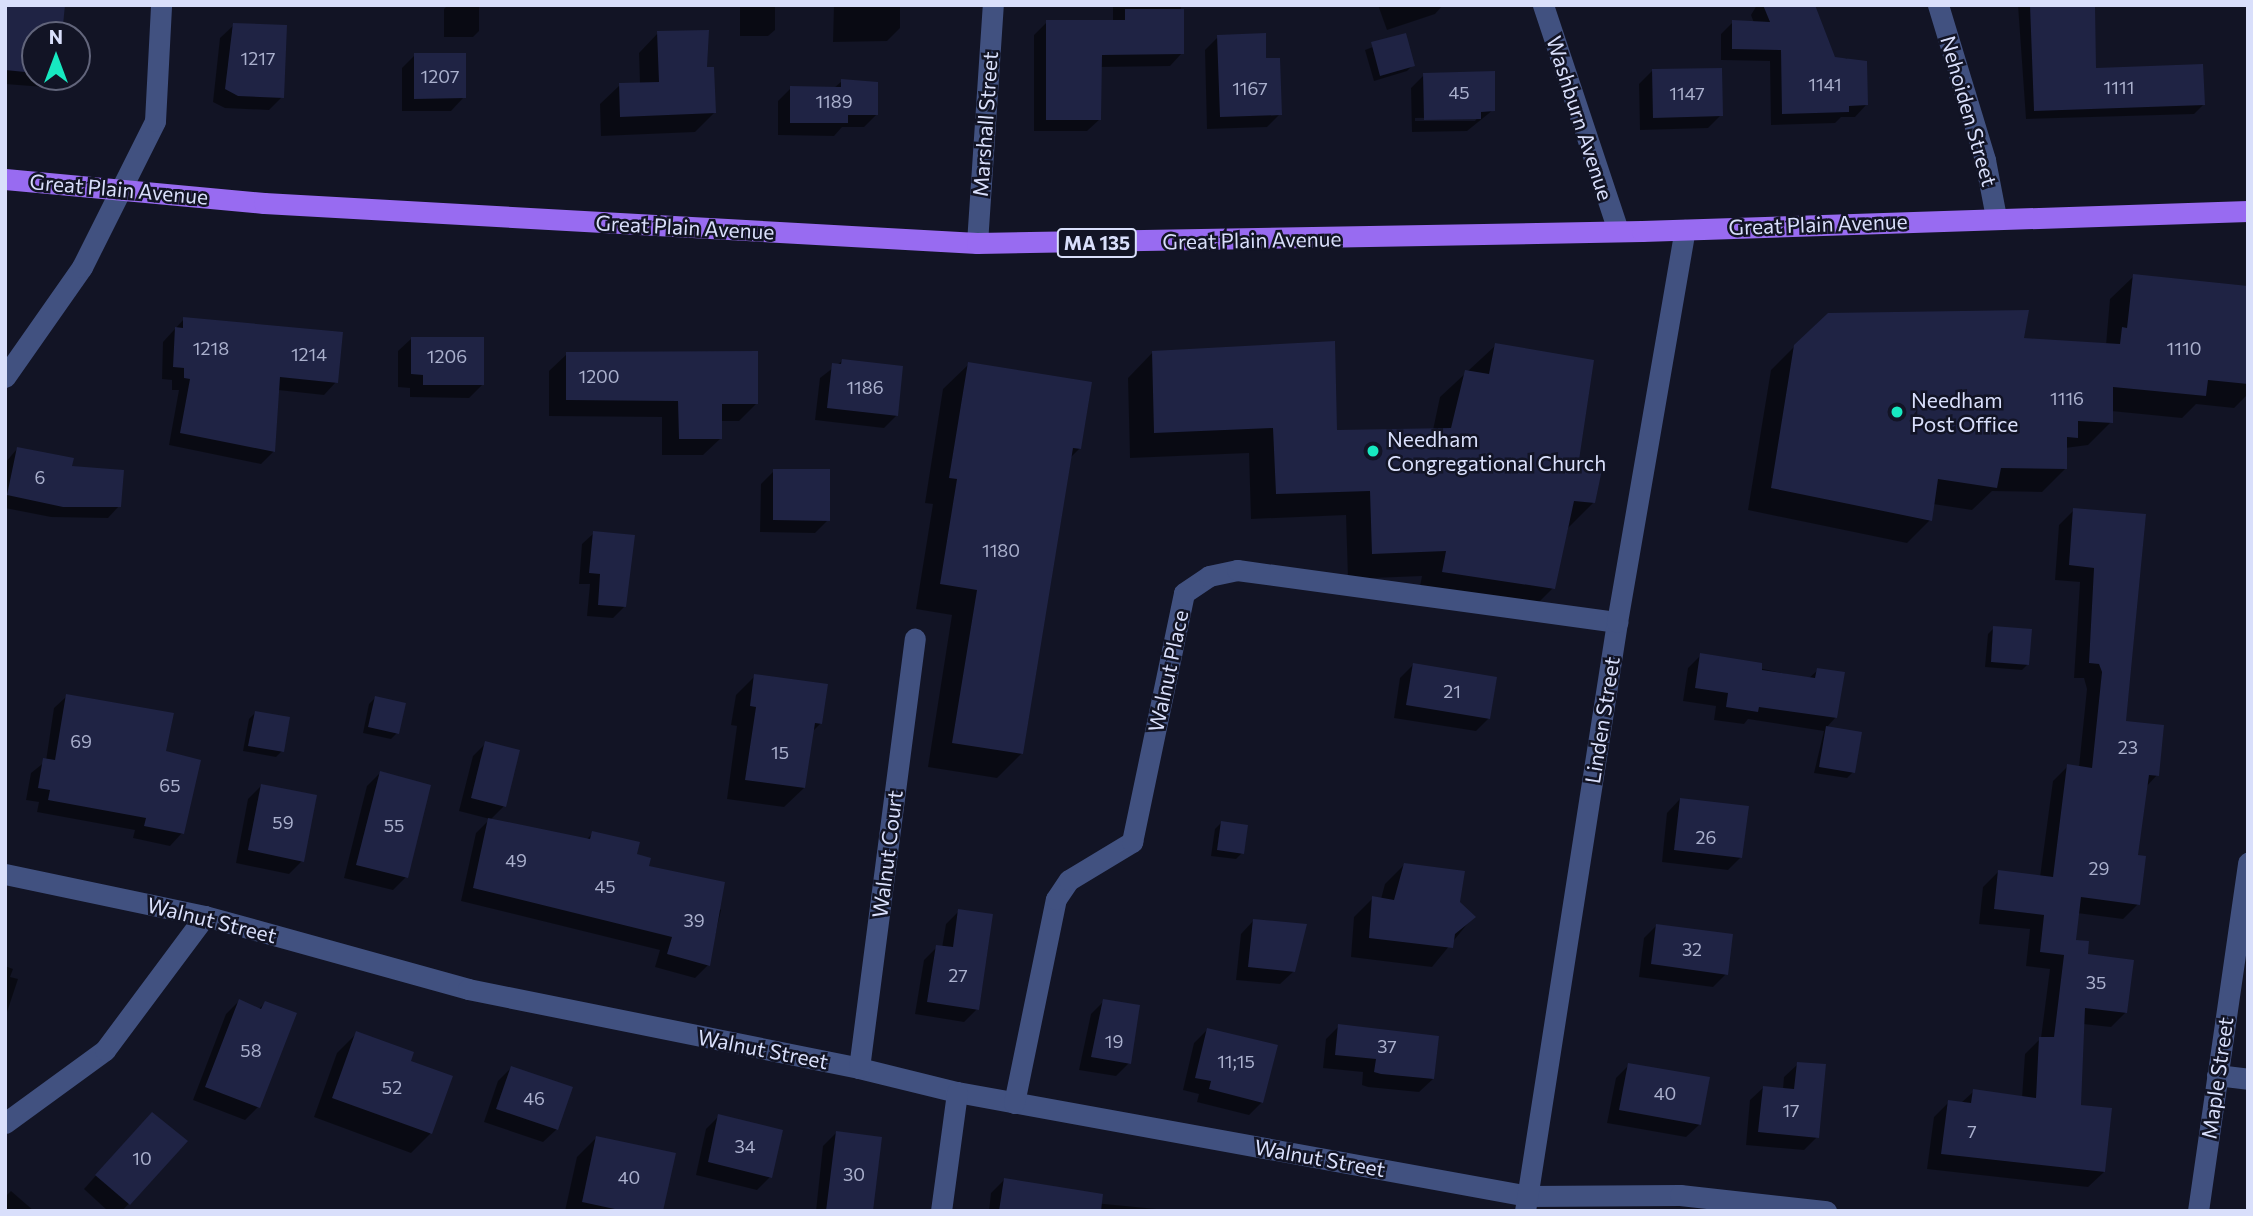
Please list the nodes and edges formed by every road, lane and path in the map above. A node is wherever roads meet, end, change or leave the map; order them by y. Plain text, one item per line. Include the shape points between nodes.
1 (161, 5) edge
2 (993, 5) edge
3 (1543, 5) edge
4 (1938, 5) edge
5 (5, 179) edge
6 (123, 188) junction
7 (2248, 211) edge
8 (1996, 217) junction
9 (1685, 230) junction
10 (1618, 231) junction
11 (976, 243) junction
12 (5, 377) edge
13 (1617, 622) junction
14 (915, 639) dead end
15 (2248, 863) edge
16 (5, 874) edge
17 (205, 916) junction
18 (859, 1068) junction
19 (2217, 1075) junction
20 (2248, 1079) edge
21 (957, 1092) junction
22 (1014, 1103) junction
23 (5, 1123) edge
24 (1527, 1204) edge
25 (941, 1211) edge
26 (1826, 1211) edge
27 (2198, 1211) edge

1 - 6 street via 155,121
2 - 11 street, Marshall Street
3 - 10 street, Washburn Avenue
4 - 8 street, Nehoiden Street via 1985,160
5 - 6 main road, Great Plain Avenue / MA 135
6 - 11 main road, Great Plain Avenue / MA 135 via 264,203
6 - 12 street via 82,267
7 - 8 main road, Great Plain Avenue / MA 135
8 - 9 main road, Great Plain Avenue / MA 135
9 - 10 main road, Great Plain Avenue / MA 135
9 - 13 street, Linden Street
10 - 11 main road, Great Plain Avenue / MA 135
13 - 22 street, Walnut Place via 1237,570 1209,576 1184,593 1132,842 1069,880 1056,899
13 - 24 street, Linden Street
14 - 18 street, Walnut Court
15 - 19 street, Maple Street
16 - 17 street, Walnut Street
17 - 18 street, Walnut Street via 468,989
17 - 23 street via 105,1050
18 - 21 street, Walnut Street
19 - 20 street
19 - 27 street, Maple Street
21 - 22 street, Walnut Street
21 - 25 street
22 - 24 street, Walnut Street
24 - 26 street, Walnut Street via 1680,1195

